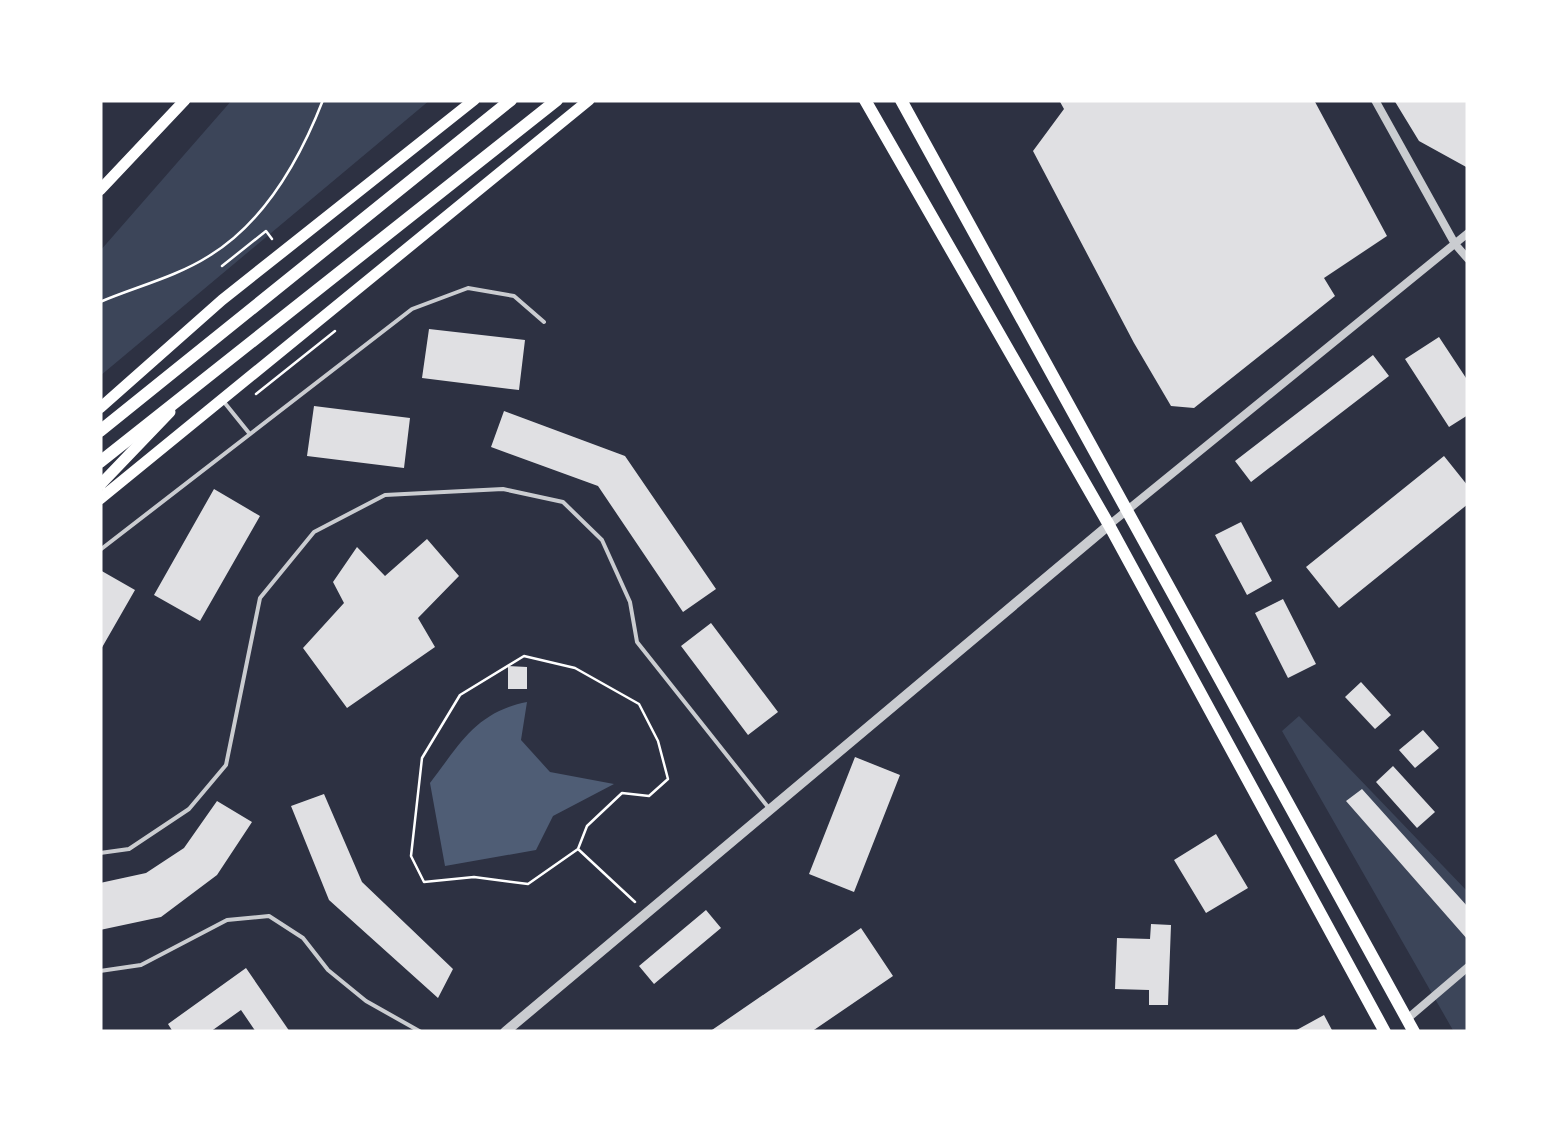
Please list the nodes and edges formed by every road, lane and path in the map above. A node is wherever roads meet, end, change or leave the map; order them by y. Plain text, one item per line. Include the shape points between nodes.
1 (186, 100) edge
2 (322, 100) edge
3 (474, 100) edge
4 (511, 100) edge
5 (557, 100) edge
6 (589, 100) edge
7 (865, 100) edge
8 (901, 100) edge
9 (1376, 100) edge
10 (100, 190) edge
11 (1468, 233) edge
12 (272, 239) dead end
13 (1455, 244) junction
14 (1468, 260) edge
15 (222, 266) dead end
16 (100, 302) edge
17 (544, 322) dead end
18 (335, 331) dead end
19 (198, 383) junction
20 (256, 394) dead end
21 (222, 398) junction
22 (100, 408) edge
23 (100, 431) edge
24 (248, 433) junction
25 (100, 462) edge
26 (100, 485) edge
27 (100, 499) edge
28 (1127, 510) junction
29 (1109, 525) junction
30 (100, 550) edge
31 (771, 810) junction
32 (578, 849) junction
33 (100, 853) edge
34 (647, 914) junction
35 (1468, 967) edge
36 (100, 971) edge
37 (1410, 1026) edge
38 (421, 1032) edge
39 (505, 1032) edge
40 (1385, 1032) edge

1 - 10 main road
2 - 16 path via 281,184 242,231 208,257
3 - 22 main road via 222,300
4 - 23 main road
5 - 19 main road
6 - 21 main road
7 - 29 main road
8 - 28 main road
9 - 13 street
11 - 13 street
12 - 15 path via 266,231
13 - 14 street
13 - 28 street
17 - 24 lane via 514,296 468,288 412,309
18 - 20 path
19 - 25 main road
19 - 26 main road
21 - 24 lane
21 - 27 main road
24 - 30 lane
28 - 29 street
28 - 37 main road
29 - 31 street
29 - 40 main road
31 - 33 lane via 637,642 630,602 602,540 563,502 503,489 384,495 314,532 260,598 226,765 189,809 129,849
31 - 34 street
32 - 32 path via 528,884 424,882 410,856 422,758 460,695 524,656 575,668 639,704 658,741 668,779 648,796 622,793 587,826
32 - 34 path
34 - 39 street
35 - 37 street
36 - 38 lane via 140,964 226,920 269,916 303,938 366,1001

